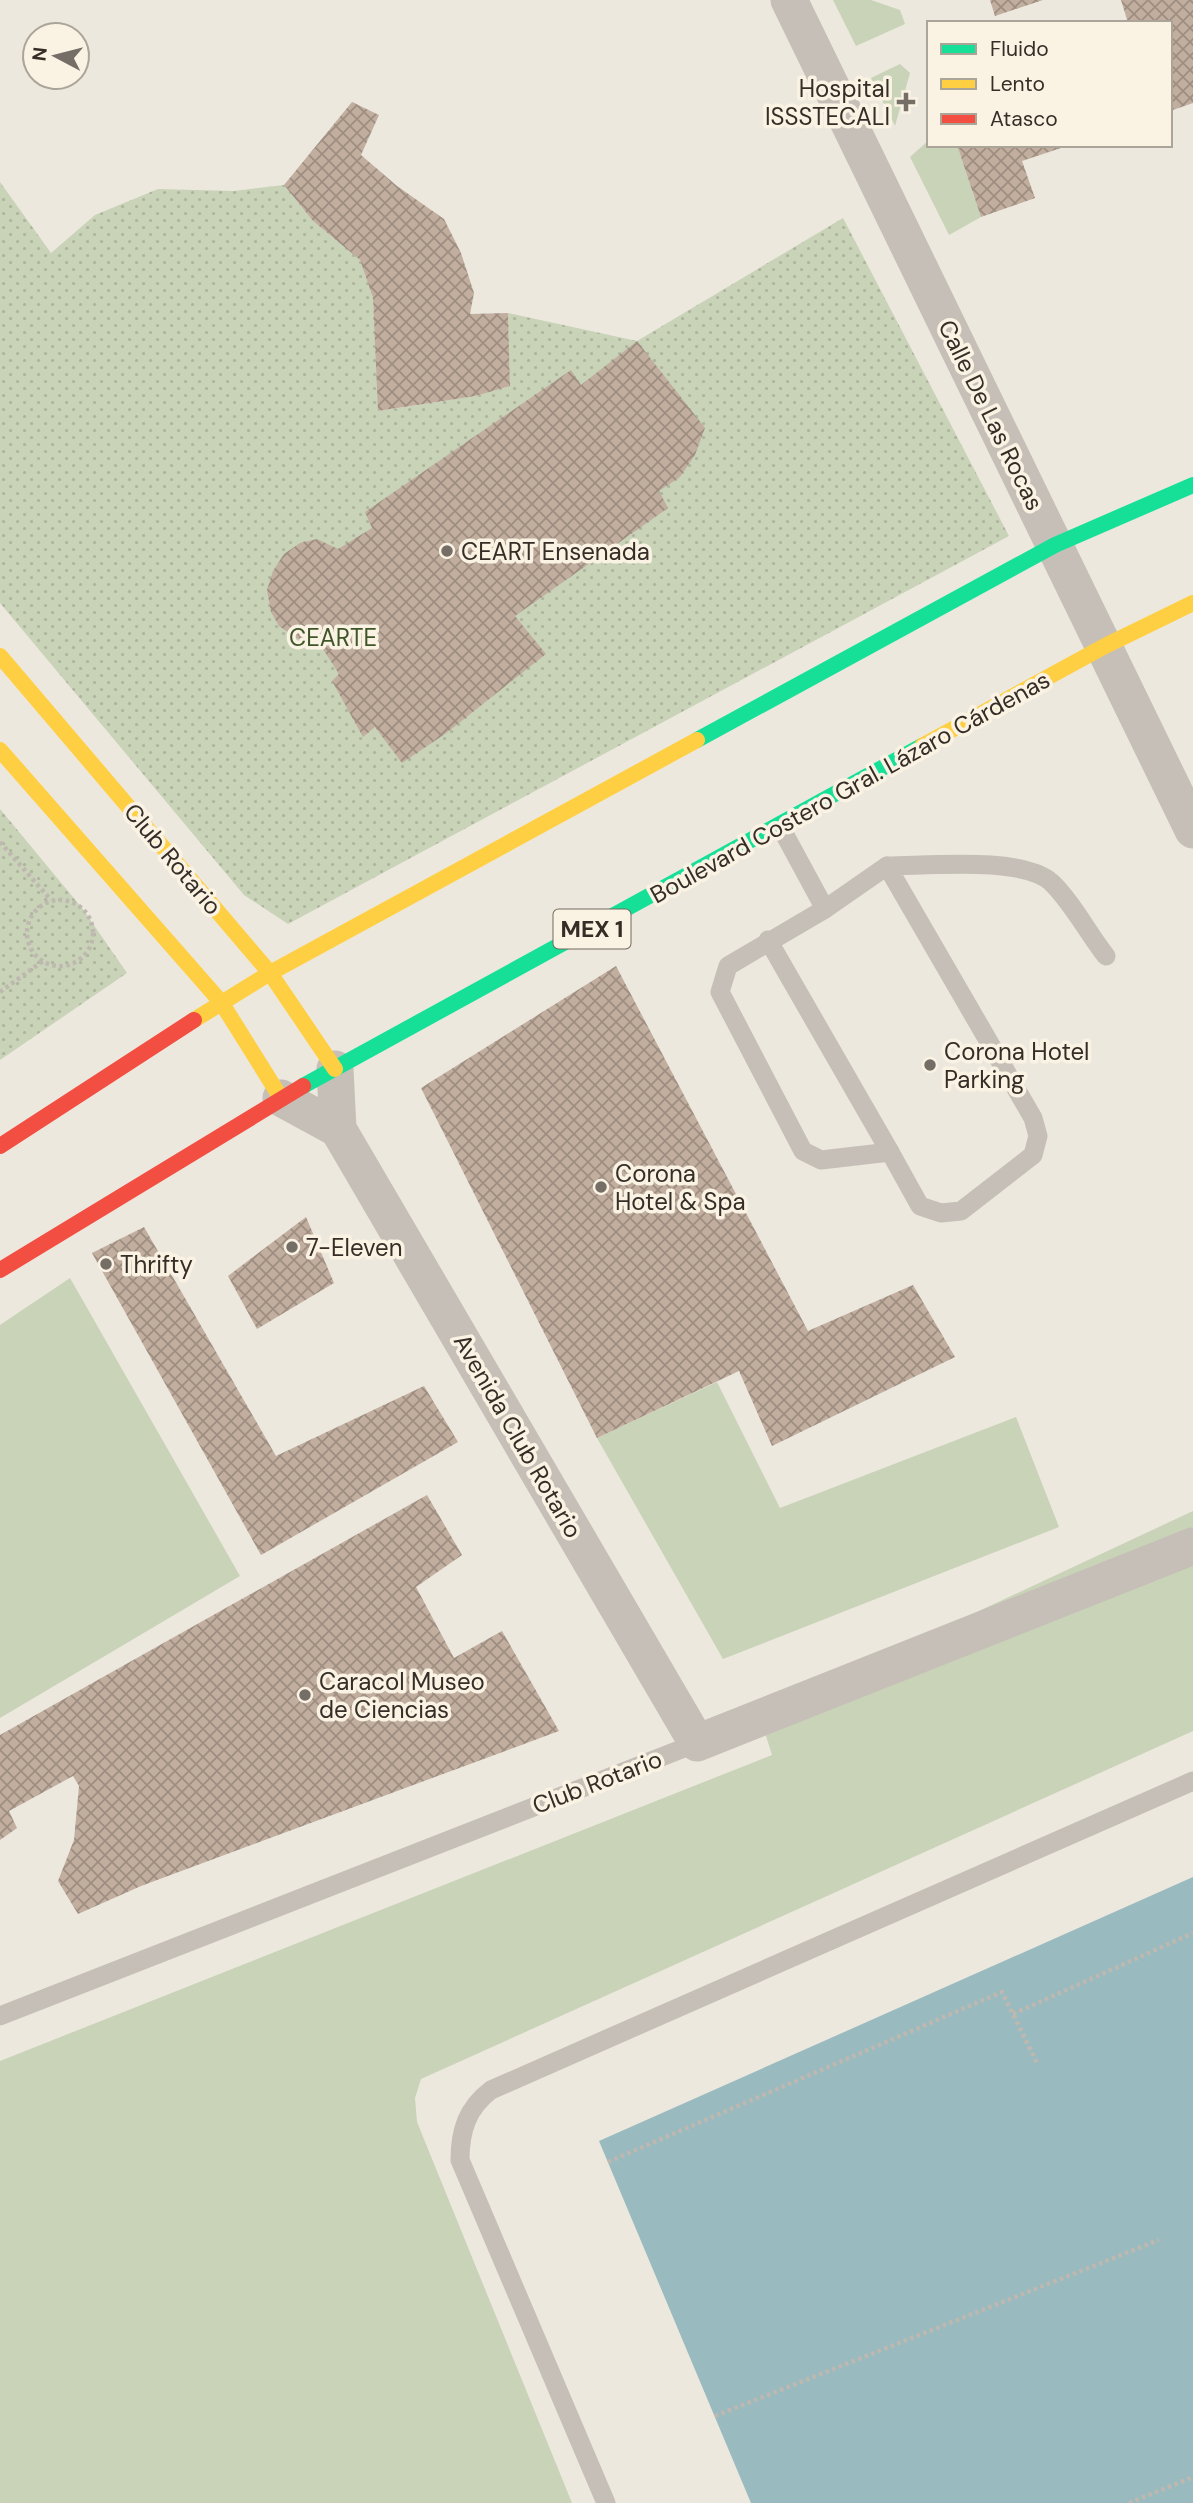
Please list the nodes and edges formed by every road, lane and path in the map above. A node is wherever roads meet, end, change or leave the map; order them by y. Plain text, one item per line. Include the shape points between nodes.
1 (789, 0) edge
2 (1193, 485) edge
3 (1055, 545) junction
4 (1193, 603) edge
5 (1105, 646) junction
6 (0, 656) edge
7 (0, 750) edge
8 (780, 826) junction
9 (1193, 830) edge
10 (0, 842) edge
11 (887, 866) junction
12 (51, 900) junction
13 (825, 909) junction
14 (768, 940) junction
15 (1105, 956) dead end
16 (43, 961) junction
17 (270, 973) junction
18 (0, 992) edge
19 (221, 1002) junction
20 (335, 1069) junction
21 (281, 1098) junction
22 (338, 1129) junction
23 (0, 1146) edge
24 (890, 1152) junction
25 (0, 1270) edge
26 (1193, 1546) edge
27 (697, 1743) junction
28 (1193, 1781) edge
29 (1193, 1933) edge
30 (1013, 2014) junction
31 (0, 2016) edge
32 (1037, 2063) dead end
33 (608, 2162) dead end
34 (1160, 2240) dead end
35 (715, 2416) dead end
36 (1193, 2477) edge
37 (606, 2503) edge
38 (1129, 2503) edge

1 - 3 street, Calle De Las Rocas
2 - 3 main road
3 - 5 street, Calle De Las Rocas
3 - 17 main road
4 - 5 main road, Boulevard Costero Gral. Lázaro Cárdenas / MEX 1
5 - 8 main road, Boulevard Costero Gral. Lázaro Cárdenas / MEX 1
5 - 9 street, Calle De Las Rocas
6 - 17 main road, Club Rotario
7 - 19 main road
8 - 13 lane
8 - 20 main road, Boulevard Costero Gral. Lázaro Cárdenas / MEX 1
10 - 12 path
11 - 13 lane
11 - 15 lane via 1031,869 1051,882
11 - 24 lane via 1033,1118 1038,1136 1033,1155 961,1211 941,1213 920,1206
12 - 16 path via 33,913 29,923 30,944
12 - 16 path via 73,902 82,908 89,916 93,937 90,948 74,963 64,966
13 - 14 lane
14 - 24 lane
14 - 24 lane via 728,967 720,992 803,1151 821,1160
16 - 18 path
17 - 19 main road
17 - 20 main road, Club Rotario
19 - 21 main road
19 - 23 main road
20 - 21 main road, Boulevard Costero Gral. Lázaro Cárdenas / MEX 1
20 - 22 street, Avenida Club Rotario
21 - 22 street
21 - 25 main road, Boulevard Costero Gral. Lázaro Cárdenas / MEX 1
22 - 27 street, Avenida Club Rotario
26 - 27 street, Club Rotario
27 - 31 lane, Club Rotario
28 - 37 lane via 477,2100 460,2134 460,2160
29 - 30 path
30 - 32 path
30 - 33 path via 1002,1992
34 - 35 path
36 - 38 path

